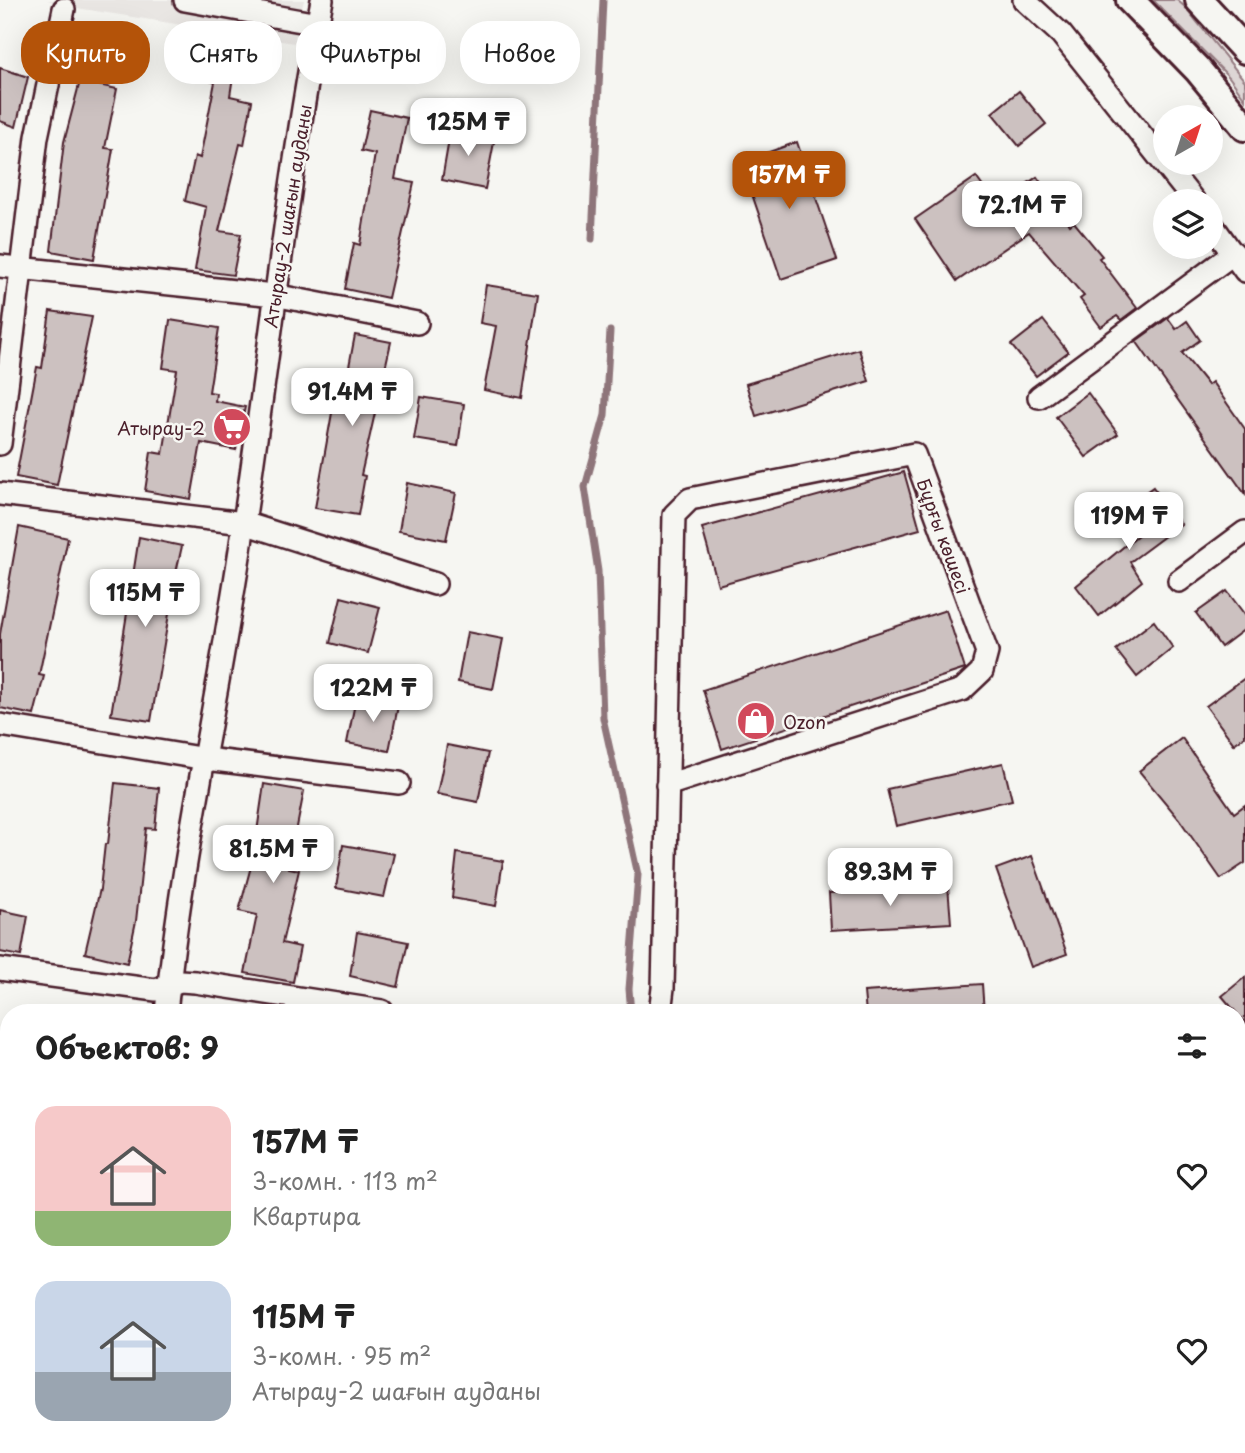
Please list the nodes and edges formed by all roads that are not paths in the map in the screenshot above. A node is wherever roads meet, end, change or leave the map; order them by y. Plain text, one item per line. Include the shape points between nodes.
1 (185, 0) edge
2 (322, 0) edge
3 (1024, 0) edge
4 (1130, 0) edge
5 (1199, 0) edge
6 (64, 9) dead end
7 (301, 21) edge
8 (318, 21) edge
9 (1245, 50) edge
10 (308, 84) edge
11 (1245, 127) edge
12 (1184, 189) edge
13 (1223, 239) edge
14 (1240, 262) edge
15 (10, 267) edge
16 (274, 295) junction
17 (417, 323) dead end
18 (1039, 397) dead end
19 (0, 444) edge
20 (0, 494) edge
21 (244, 523) junction
22 (1245, 532) edge
23 (1179, 581) dead end
24 (435, 583) dead end
25 (0, 725) edge
26 (206, 759) junction
27 (399, 783) dead end
28 (667, 785) junction
29 (0, 969) edge
30 (169, 985) junction
31 (167, 1004) edge
32 (337, 1004) edge
33 (661, 1004) edge

1 - 7 street
2 - 8 street, Атырау-2 шағын ауданы
3 - 12 street via 1061,34
4 - 11 main road
5 - 9 main road
6 - 15 street
10 - 16 street, Атырау-2 шағын ауданы
13 - 14 street
14 - 18 street
15 - 16 street
15 - 19 street
16 - 17 street
16 - 21 street, Атырау-2 шағын ауданы
20 - 21 street
21 - 24 street
21 - 26 street, Атырау-2 шағын ауданы
22 - 23 street
25 - 26 street
26 - 27 street
26 - 30 street, Атырау-2 шағын ауданы
28 - 28 street, Бұрғы көшесі via 674,515 690,499 914,454 987,652 982,671 962,690
28 - 33 street, Бұрғы көшесі
29 - 30 street via 156,990
30 - 31 street, Атырау-2 шағын ауданы
30 - 32 street via 195,982

